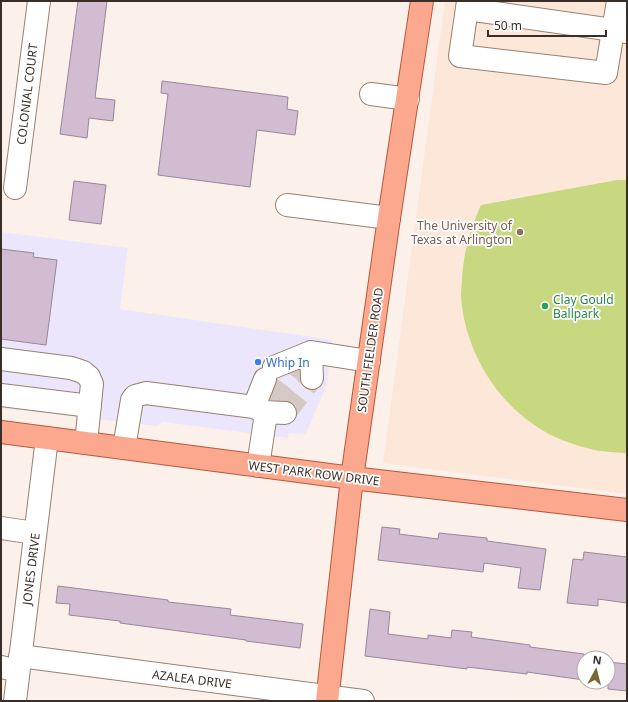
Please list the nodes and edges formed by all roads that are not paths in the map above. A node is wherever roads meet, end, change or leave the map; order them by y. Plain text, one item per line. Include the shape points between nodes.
1 (39, 1) edge
2 (422, 1) edge
3 (618, 1) edge
4 (467, 5) edge
5 (620, 31) edge
6 (371, 94) dead end
7 (408, 98) junction
8 (15, 188) dead end
9 (287, 205) dead end
10 (389, 218) junction
11 (1, 359) edge
12 (369, 361) junction
13 (283, 387) junction
14 (1, 395) edge
15 (90, 406) junction
16 (1, 432) edge
17 (47, 438) junction
18 (86, 443) junction
19 (124, 448) junction
20 (258, 466) junction
21 (352, 478) junction
22 (627, 510) edge
23 (1, 528) edge
24 (35, 533) junction
25 (13, 665) edge
26 (327, 699) edge
27 (15, 701) edge
28 (363, 701) edge

1 - 8 street, COLONIAL COURT
2 - 7 main road, SOUTH FIELDER ROAD
3 - 5 street
4 - 5 street
4 - 5 street via 460,56 606,73
6 - 7 street
7 - 10 main road, SOUTH FIELDER ROAD
9 - 10 street
10 - 12 main road, SOUTH FIELDER ROAD
11 - 15 street via 71,368 83,372 92,384
12 - 13 street
12 - 21 main road, SOUTH FIELDER ROAD
13 - 19 street via 146,393 135,396 132,400
13 - 20 street via 264,420
14 - 15 street
15 - 18 street
16 - 17 main road, WEST PARK ROW DRIVE
17 - 18 main road, WEST PARK ROW DRIVE
17 - 24 street, JONES DRIVE
18 - 19 main road, WEST PARK ROW DRIVE
19 - 20 main road, WEST PARK ROW DRIVE
20 - 21 main road, WEST PARK ROW DRIVE
21 - 22 main road, WEST PARK ROW DRIVE
21 - 26 main road, SOUTH FIELDER ROAD
23 - 24 street
24 - 25 street, JONES DRIVE
25 - 26 street, AZALEA DRIVE
25 - 27 street, JONES DRIVE
26 - 28 street, AZALEA DRIVE

